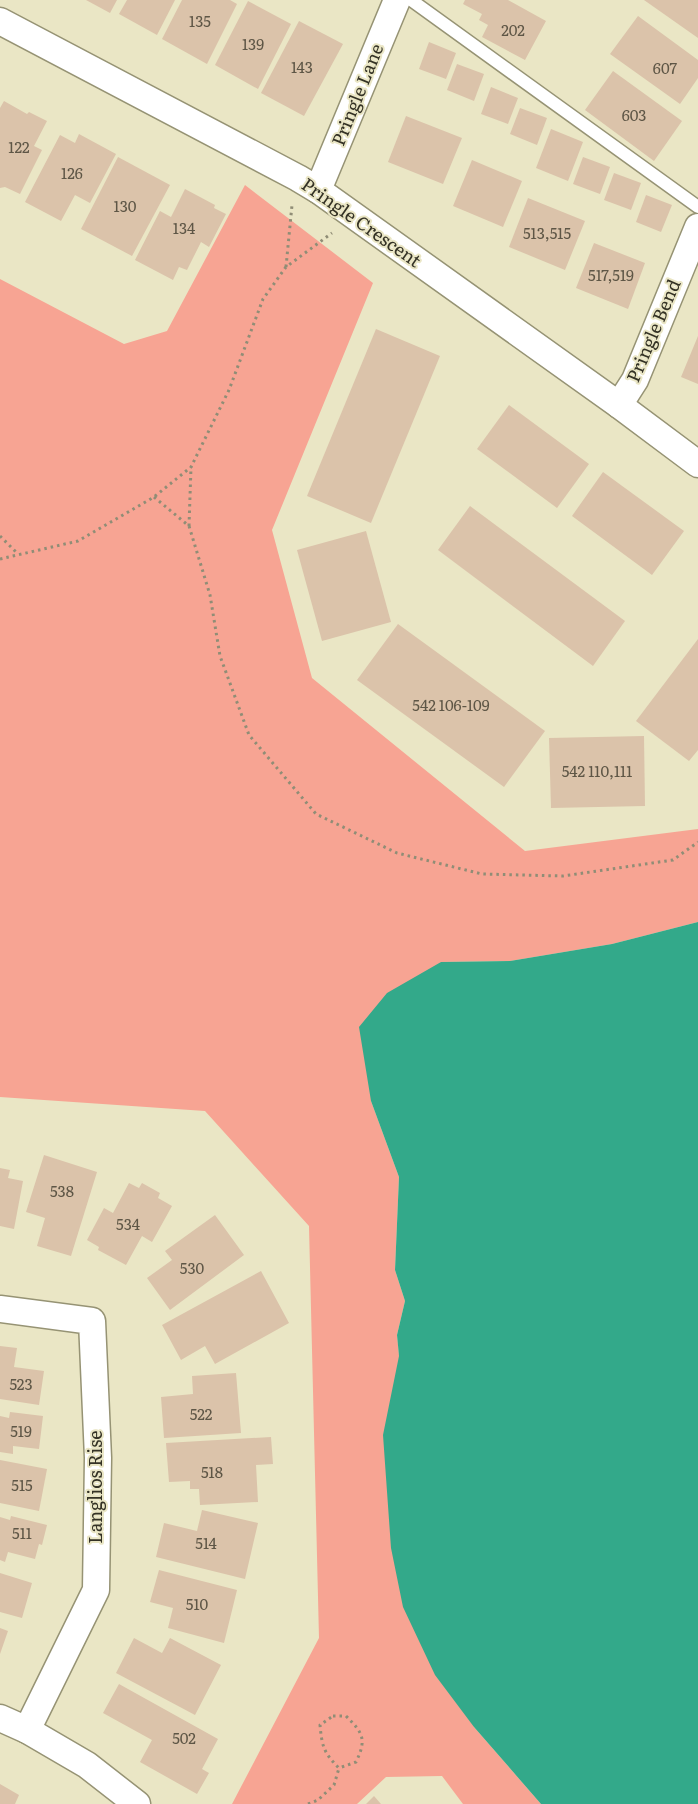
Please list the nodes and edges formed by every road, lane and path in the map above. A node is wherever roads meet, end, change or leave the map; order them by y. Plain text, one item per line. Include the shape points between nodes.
1 (397, 0) edge
2 (411, 0) edge
3 (0, 21) edge
4 (308, 184) junction
5 (698, 207) edge
6 (345, 210) junction
7 (698, 227) edge
8 (286, 267) junction
9 (619, 405) junction
10 (698, 464) edge
11 (191, 467) junction
12 (154, 497) junction
13 (189, 526) junction
14 (0, 536) edge
15 (18, 555) junction
16 (0, 559) edge
17 (698, 842) edge
18 (0, 1309) edge
19 (0, 1718) edge
20 (27, 1730) junction
21 (340, 1768) junction
22 (137, 1804) edge
23 (308, 1804) edge

1 - 4 street, Pringle Lane
2 - 5 lane
3 - 4 street, Pringle Crescent
4 - 6 street, Pringle Crescent
4 - 8 path via 291,210
6 - 8 path via 333,232
6 - 9 street, Pringle Crescent
7 - 9 street, Pringle Bend via 635,380
8 - 11 path via 263,299 229,390
9 - 10 street, Pringle Crescent
11 - 12 path
11 - 13 path
12 - 13 path
12 - 15 path via 78,541
13 - 17 path via 210,595 220,656 249,735 316,814 397,853 482,874 563,876 673,860
14 - 15 path
15 - 16 path
18 - 20 street, Langlios Rise via 92,1321 98,1458 96,1590
19 - 20 street
20 - 22 street via 87,1766
21 - 21 path via 356,1762 363,1748 360,1730 346,1716 332,1716 320,1725 321,1740 327,1756
21 - 23 path via 334,1785 318,1800

